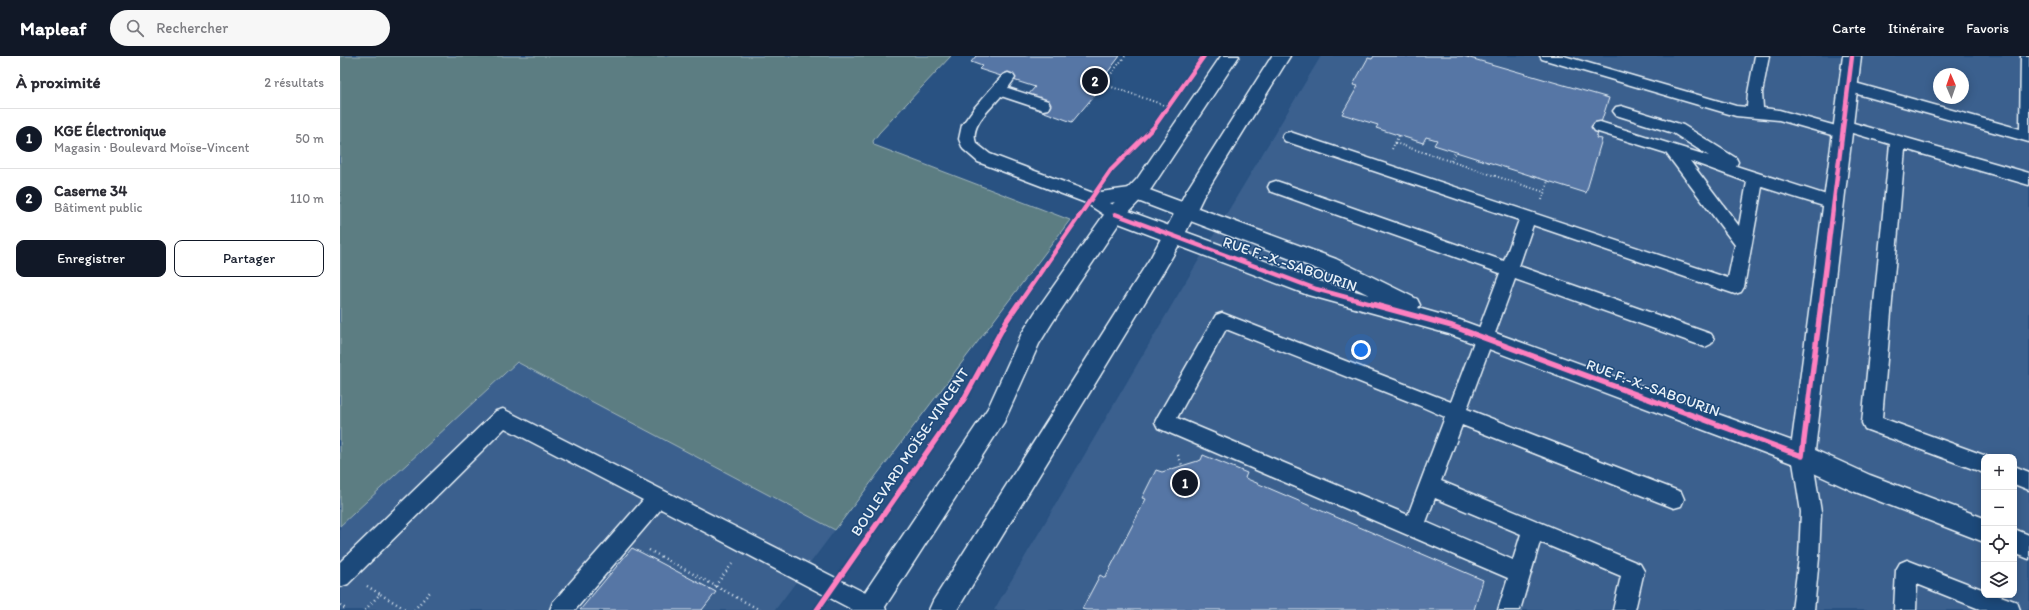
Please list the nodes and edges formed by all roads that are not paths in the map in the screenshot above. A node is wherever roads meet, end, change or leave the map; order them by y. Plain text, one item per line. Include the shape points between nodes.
1 (1230, 56) edge
2 (1281, 56) edge
3 (1547, 56) edge
4 (1762, 56) edge
5 (1852, 56) edge
6 (2028, 56) edge
7 (1008, 78) dead end
8 (1848, 86) junction
9 (998, 90) junction
10 (1043, 106) dead end
11 (1621, 111) dead end
12 (1755, 113) junction
13 (1600, 127) dead end
14 (1843, 129) junction
15 (1290, 137) dead end
16 (2029, 137) edge
17 (1898, 141) junction
18 (1672, 149) junction
19 (1756, 179) junction
20 (2029, 179) edge
21 (1276, 188) dead end
22 (1137, 193) junction
23 (1092, 199) junction
24 (1833, 203) junction
25 (1186, 211) junction
26 (1115, 214) junction
27 (1528, 217) junction
28 (1174, 236) junction
29 (1743, 244) junction
30 (1510, 269) junction
31 (1452, 326) junction
32 (1484, 338) junction
33 (1705, 339) dead end
34 (1456, 412) junction
35 (1802, 456) junction
36 (1981, 463) edge
37 (2017, 476) edge
38 (2029, 481) edge
39 (1429, 486) junction
40 (659, 497) junction
41 (1674, 499) dead end
42 (1414, 527) junction
43 (1533, 529) junction
44 (1981, 529) edge
45 (2017, 543) edge
46 (2029, 547) edge
47 (1520, 573) junction
48 (340, 577) edge
49 (871, 609) edge
50 (561, 610) edge
51 (942, 610) edge
52 (1509, 610) edge
53 (1624, 610) edge
54 (1803, 610) edge
55 (1905, 610) edge
56 (2009, 610) edge

1 - 22 street
2 - 25 street
3 - 12 lane via 1736,111
4 - 12 lane via 1755,93
5 - 8 street
6 - 16 lane
7 - 9 lane
8 - 14 street
8 - 16 lane
9 - 10 lane
9 - 23 lane via 968,127 967,142 973,151 984,158
11 - 19 lane via 1678,129
12 - 14 lane via 1779,115
13 - 18 lane
14 - 17 lane
14 - 24 street
15 - 27 lane
17 - 20 lane
17 - 36 lane via 1872,423
18 - 19 lane
18 - 29 lane
19 - 24 lane
19 - 29 lane
21 - 30 lane
22 - 23 lane
22 - 25 street, RUE F.-X.-SABOURIN
22 - 26 street
23 - 26 lane
24 - 35 street
25 - 28 street
25 - 31 street, RUE F.-X.-SABOURIN via 1329,265
26 - 28 street, RUE F.-X.-SABOURIN
26 - 49 street via 1044,317 1028,345 996,415
27 - 29 lane via 1735,287
27 - 30 lane
28 - 31 street, RUE F.-X.-SABOURIN via 1316,290
28 - 51 street
30 - 32 lane
30 - 33 lane
31 - 32 street, RUE F.-X.-SABOURIN
32 - 34 lane
32 - 35 street, RUE F.-X.-SABOURIN
34 - 39 lane
34 - 41 lane via 1482,425
34 - 42 lane via 1222,320 1165,422
35 - 44 street, RUE F.-X.-SABOURIN via 1862,484
35 - 54 lane via 1811,512
37 - 38 lane
39 - 42 lane
39 - 43 lane
40 - 48 lane via 503,417
40 - 49 lane
40 - 50 lane
42 - 47 lane
43 - 47 lane
43 - 53 lane via 1632,571
45 - 46 street
47 - 52 lane
55 - 56 lane via 1907,570

